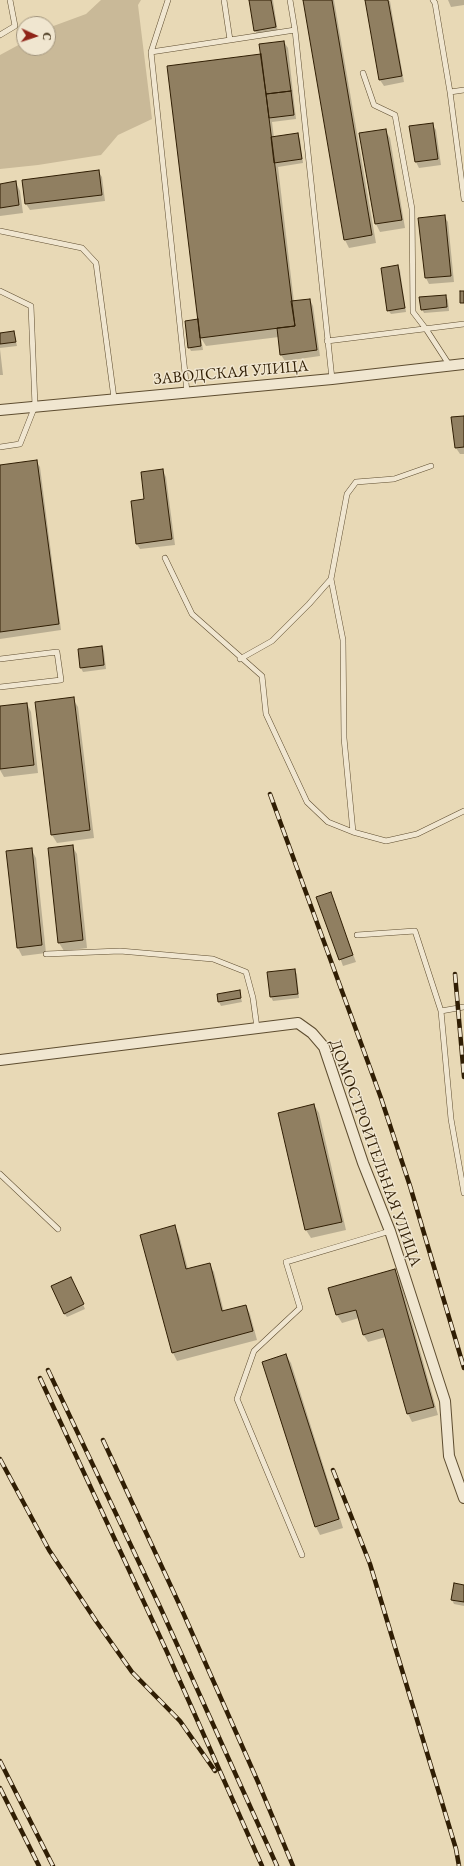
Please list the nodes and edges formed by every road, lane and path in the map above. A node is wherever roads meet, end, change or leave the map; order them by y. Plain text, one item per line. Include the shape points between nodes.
1 (10, 0) edge
2 (168, 0) edge
3 (224, 0) edge
4 (290, 0) edge
5 (433, 0) edge
6 (295, 30) junction
7 (0, 35) edge
8 (230, 40) junction
9 (151, 52) junction
10 (363, 73) dead end
11 (464, 90) edge
12 (450, 92) junction
13 (464, 199) edge
14 (0, 231) edge
15 (0, 291) edge
16 (464, 324) edge
17 (426, 329) junction
18 (328, 341) junction
19 (464, 364) edge
20 (450, 366) junction
21 (332, 379) junction
22 (188, 392) junction
23 (114, 398) junction
24 (34, 406) junction
25 (0, 410) edge
26 (0, 447) edge
27 (431, 466) dead end
28 (165, 558) dead end
29 (331, 579) junction
30 (0, 659) edge
31 (240, 659) junction
32 (0, 687) edge
33 (464, 811) edge
34 (353, 832) junction
35 (357, 935) dead end
36 (46, 954) dead end
37 (464, 1007) edge
38 (441, 1010) junction
39 (257, 1028) junction
40 (0, 1060) edge
41 (0, 1174) edge
42 (464, 1193) edge
43 (58, 1229) dead end
44 (390, 1231) junction
45 (464, 1498) edge
46 (302, 1555) dead end

1 - 7 lane via 15,26
2 - 9 lane
3 - 8 lane
4 - 6 lane
5 - 12 lane
6 - 8 lane
6 - 18 lane
8 - 9 lane
9 - 22 lane
10 - 17 lane via 374,105 395,115 412,208 413,312
11 - 12 lane
12 - 13 lane
14 - 23 lane via 82,248 96,263
15 - 24 lane via 31,306
16 - 17 lane
17 - 18 lane
17 - 20 lane
18 - 21 lane
19 - 20 street, ЗАВОДСКАЯ УЛИЦА
20 - 21 street, ЗАВОДСКАЯ УЛИЦА
21 - 22 street, ЗАВОДСКАЯ УЛИЦА
22 - 23 street, ЗАВОДСКАЯ УЛИЦА
23 - 24 street, ЗАВОДСКАЯ УЛИЦА
24 - 25 street, ЗАВОДСКАЯ УЛИЦА
24 - 26 lane via 20,444
27 - 29 lane via 394,479 356,482 347,494
28 - 31 lane via 192,614
29 - 31 lane via 272,641
29 - 34 lane via 343,640 344,738
30 - 32 lane via 57,652 61,680
31 - 34 lane via 262,676 266,714 307,802 328,822
33 - 34 lane via 418,834 386,841
35 - 38 lane via 415,932
36 - 39 lane via 120,951 212,959 246,972
37 - 38 lane
38 - 42 lane via 451,1119
39 - 40 street, ДОМОСТРОИТЕЛЬНАЯ УЛИЦА
39 - 44 street, ДОМОСТРОИТЕЛЬНАЯ УЛИЦА via 298,1023 312,1032 324,1047 363,1163
41 - 43 lane
44 - 45 street, ДОМОСТРОИТЕЛЬНАЯ УЛИЦА via 445,1401 450,1456
44 - 46 lane via 286,1262 300,1308 254,1351 237,1399

